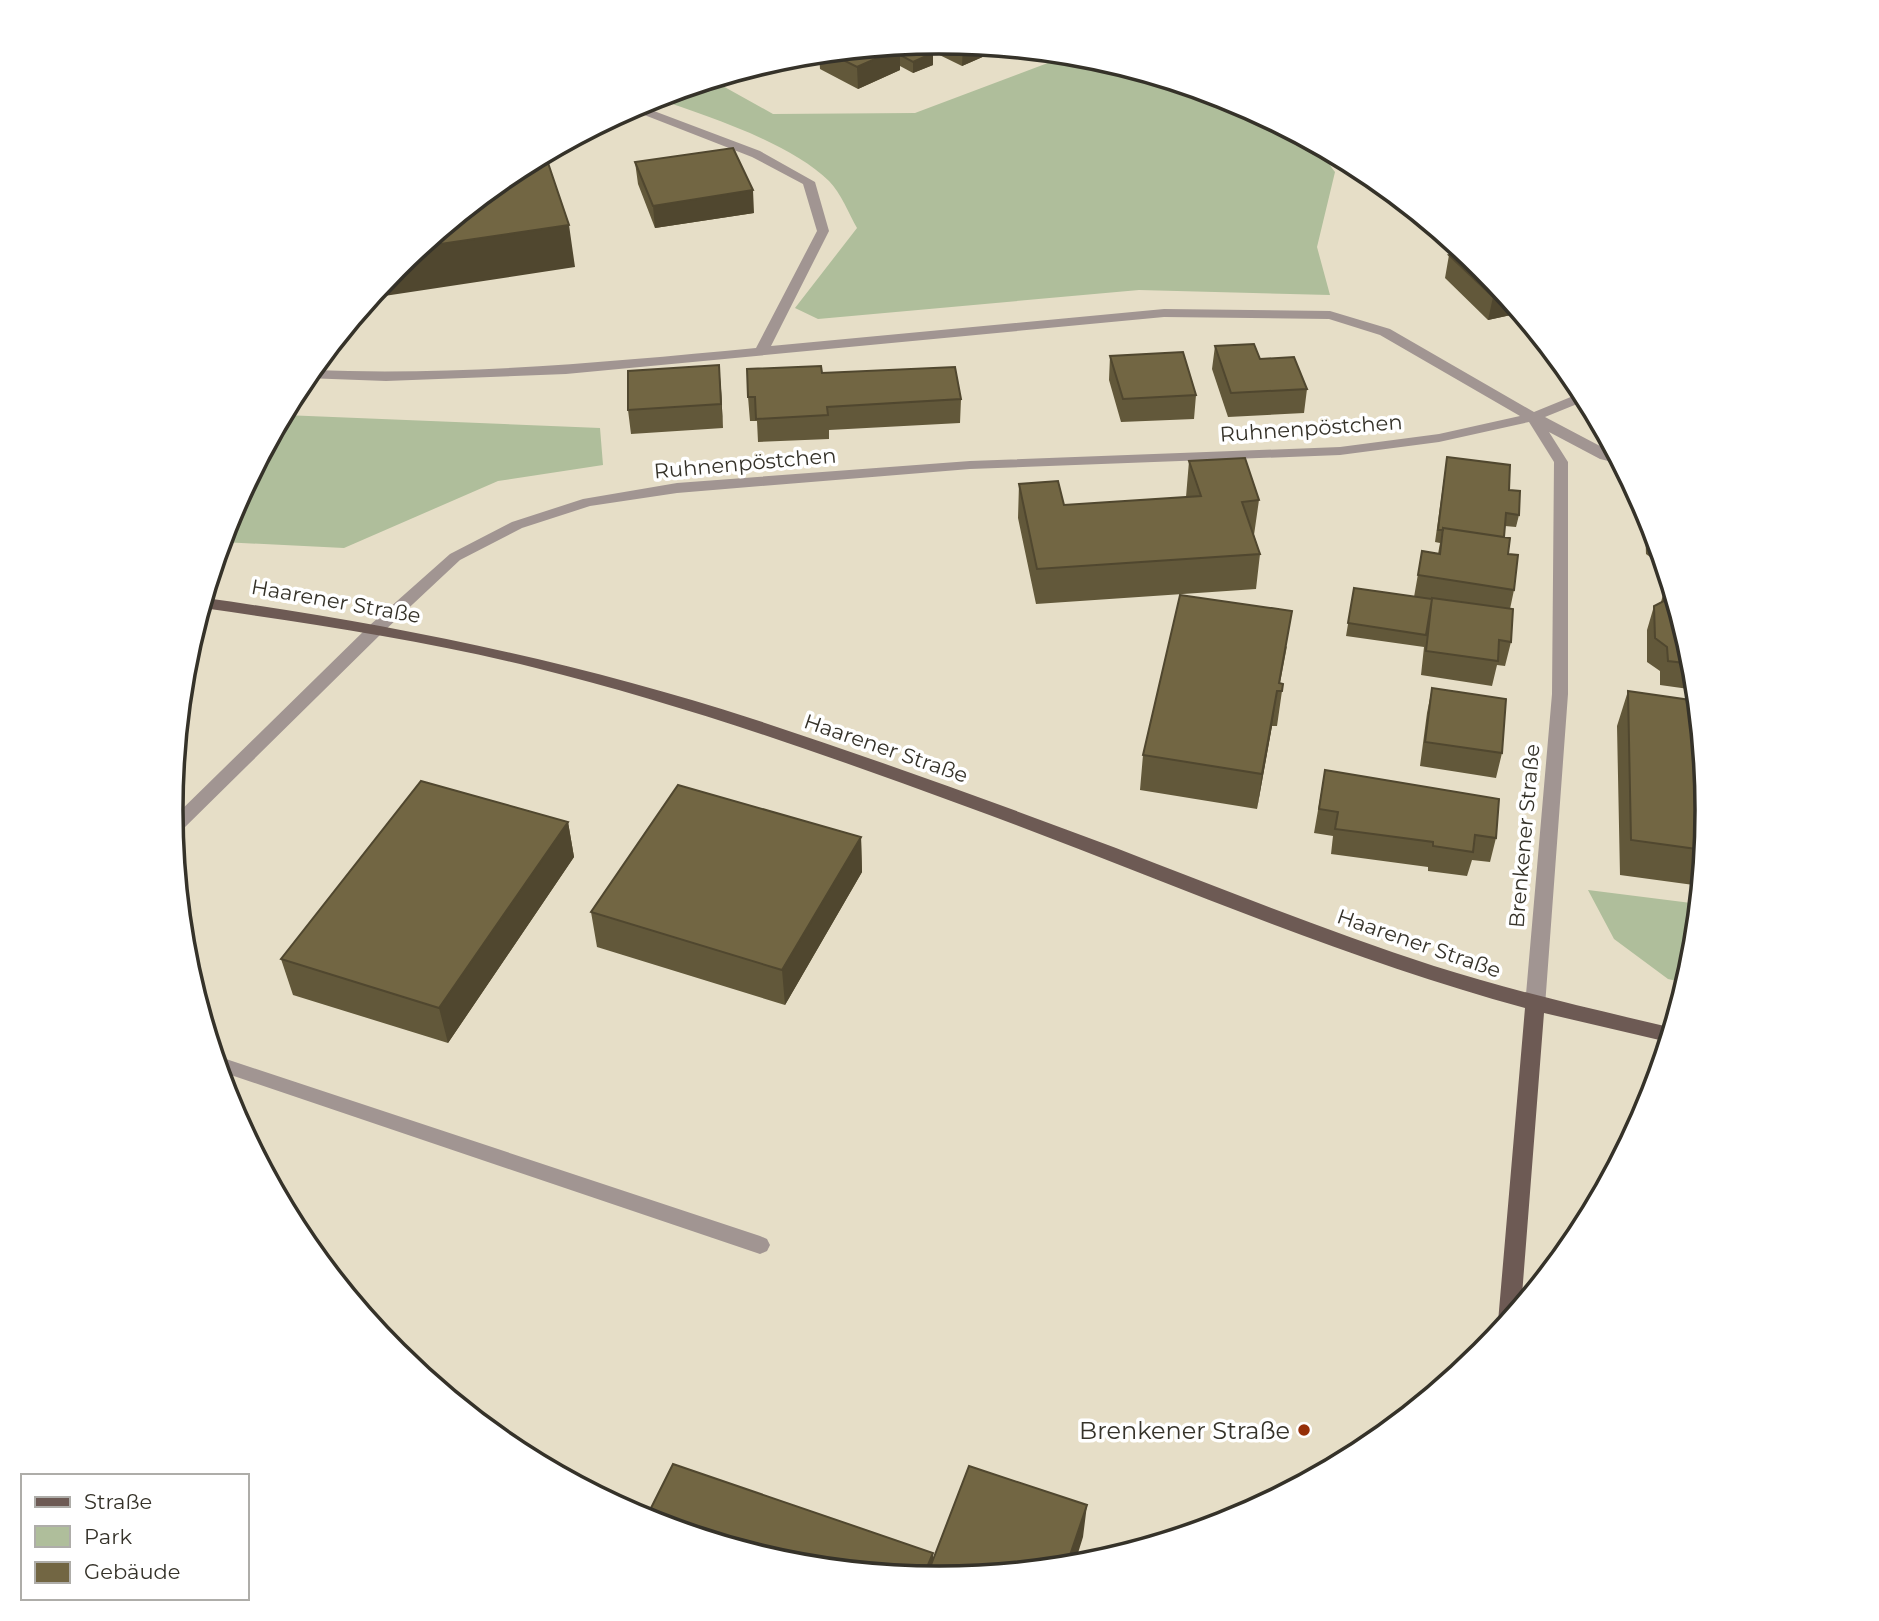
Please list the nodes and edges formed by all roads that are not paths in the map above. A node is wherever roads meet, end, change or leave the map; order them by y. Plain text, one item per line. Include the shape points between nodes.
1 (648, 113) edge
2 (762, 350) junction
3 (322, 375) edge
4 (1574, 400) edge
5 (1533, 417) junction
6 (1607, 457) edge
7 (212, 604) edge
8 (376, 629) junction
9 (183, 819) edge
10 (1535, 1006) junction
11 (1662, 1033) edge
12 (228, 1066) edge
13 (760, 1245) dead end
14 (1510, 1306) edge

1 - 2 street via 756,154 809,182 823,231
2 - 3 street via 566,370 386,377
2 - 5 street via 1164,313 1330,315 1385,332
4 - 5 street
5 - 6 street
5 - 8 street, Ruhnenpöstchen via 1439,438 1340,451 970,465 677,488 587,502 517,525 455,557
5 - 10 street, Brenkener Straße via 1561,462 1560,694
7 - 8 main road, Haarener Straße
8 - 9 street, Ruhnenpöstchen
8 - 10 main road, Haarener Straße via 574,672 844,756 1408,966
10 - 11 main road, Haarener Straße
10 - 14 main road, Brenkener Straße
12 - 13 street

